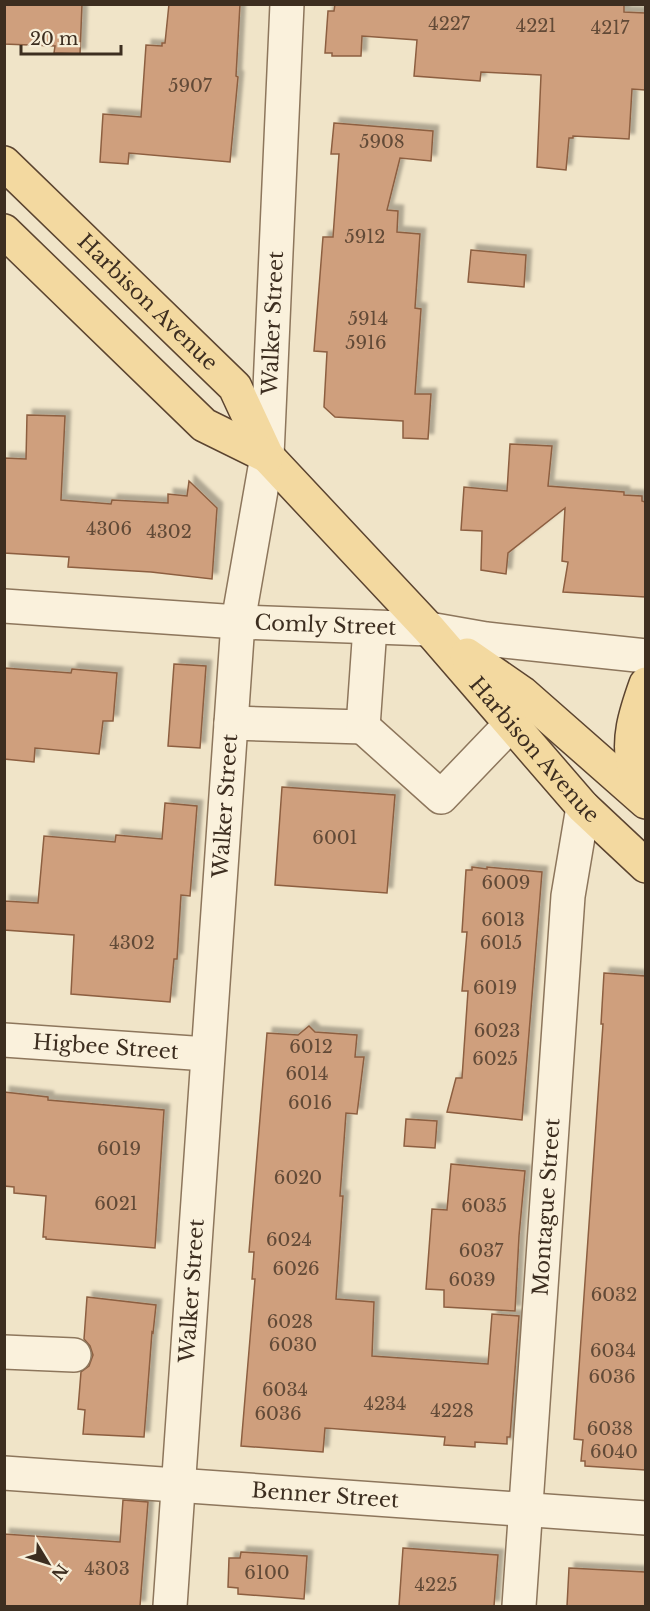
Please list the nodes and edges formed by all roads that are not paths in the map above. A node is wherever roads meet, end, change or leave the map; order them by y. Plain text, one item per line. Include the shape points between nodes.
1 (287, 4) edge
2 (4, 163) edge
3 (4, 231) edge
4 (267, 456) junction
5 (4, 606) edge
6 (238, 622) junction
7 (370, 627) junction
8 (429, 629) junction
9 (645, 656) edge
10 (645, 684) edge
11 (231, 723) junction
12 (511, 724) junction
13 (363, 727) junction
14 (645, 793) edge
15 (645, 802) edge
16 (583, 807) junction
17 (645, 866) edge
18 (4, 1040) edge
19 (207, 1054) junction
20 (4, 1352) edge
21 (74, 1356) dead end
22 (4, 1473) edge
23 (178, 1485) junction
24 (526, 1509) junction
25 (645, 1518) edge
26 (170, 1606) edge
27 (519, 1606) edge

1 - 4 street, Walker Street
2 - 4 main road, Harbison Avenue via 235,387
3 - 4 main road, Harbison Avenue via 204,425
4 - 6 street, Walker Street
4 - 8 main road, Harbison Avenue
5 - 6 street, Comly Street
6 - 7 street, Comly Street
6 - 11 street, Walker Street
7 - 8 street, Comly Street
7 - 13 street
8 - 9 street, Comly Street
8 - 12 main road, Harbison Avenue
8 - 15 main road, Harbison Avenue via 522,693
10 - 14 main road via 634,719 632,746 635,772
11 - 13 street
11 - 19 street, Walker Street
12 - 13 street via 441,797
12 - 16 main road, Harbison Avenue
16 - 17 main road, Harbison Avenue
16 - 24 street, Montague Street via 568,896
18 - 19 street, Higbee Street
19 - 23 street, Walker Street
20 - 21 street
22 - 23 street, Benner Street
23 - 24 street, Benner Street
23 - 26 street, Walker Street
24 - 25 street, Benner Street
24 - 27 street, Montague Street

